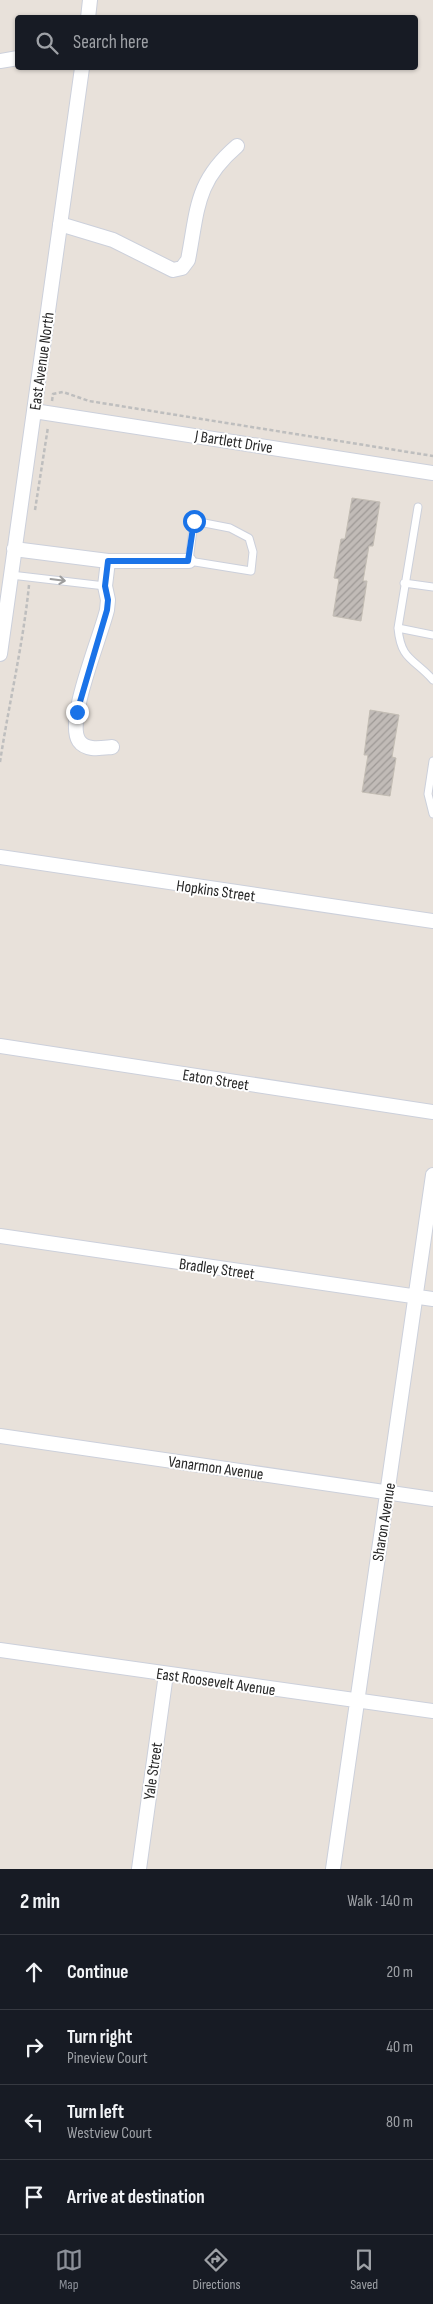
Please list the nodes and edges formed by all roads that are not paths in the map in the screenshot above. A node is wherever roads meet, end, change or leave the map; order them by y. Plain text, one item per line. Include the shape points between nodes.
1 (90, 0) edge
2 (88, 15) edge
3 (15, 58) edge
4 (0, 61) edge
5 (82, 70) edge
6 (237, 146) dead end
7 (60, 224) junction
8 (34, 411) junction
9 (433, 473) edge
10 (418, 507) dead end
11 (14, 549) junction
12 (108, 561) junction
13 (188, 561) junction
14 (10, 575) junction
15 (404, 583) junction
16 (105, 586) junction
17 (433, 587) edge
18 (398, 628) junction
19 (433, 635) edge
20 (0, 654) edge
21 (433, 680) edge
22 (112, 747) dead end
23 (433, 761) edge
24 (433, 814) edge
25 (0, 857) edge
26 (433, 921) edge
27 (0, 1046) edge
28 (433, 1112) edge
29 (433, 1175) edge
30 (0, 1236) edge
31 (417, 1297) junction
32 (433, 1299) edge
33 (0, 1436) edge
34 (388, 1492) junction
35 (433, 1498) edge
36 (0, 1650) edge
37 (166, 1674) junction
38 (356, 1700) junction
39 (433, 1711) edge
40 (139, 1869) edge
41 (333, 1869) edge

1 - 2 street
3 - 4 street
5 - 7 street, East Avenue North
6 - 7 street via 207,178 199,199 188,260 182,268 172,270 113,240
7 - 8 street, East Avenue North
8 - 9 street, J Bartlett Drive
8 - 11 street, East Avenue North
10 - 15 lane
11 - 12 street
11 - 14 street, East Avenue North
12 - 13 street
12 - 16 street
13 - 13 lane via 194,521 241,532 253,546 250,571
14 -> 16 lane
14 - 20 street, East Avenue North
15 - 17 lane
15 - 18 lane
16 - 22 street via 107,610 79,700 76,733 84,746
18 - 19 lane
18 - 21 lane via 400,644 407,658
23 - 24 lane via 428,794
25 - 26 street, Hopkins Street
27 - 28 street, Eaton Street
29 - 31 street, Sharon Avenue
30 - 31 street, Bradley Street
31 - 32 street, Bradley Street
31 - 34 street, Sharon Avenue
33 - 34 street, Vanarmon Avenue
34 - 35 street, Vanarmon Avenue
34 - 38 street, Sharon Avenue
36 - 37 street, East Roosevelt Avenue
37 - 38 street, East Roosevelt Avenue
37 - 40 street, Yale Street
38 - 39 street, East Roosevelt Avenue
38 - 41 street, Sharon Avenue

